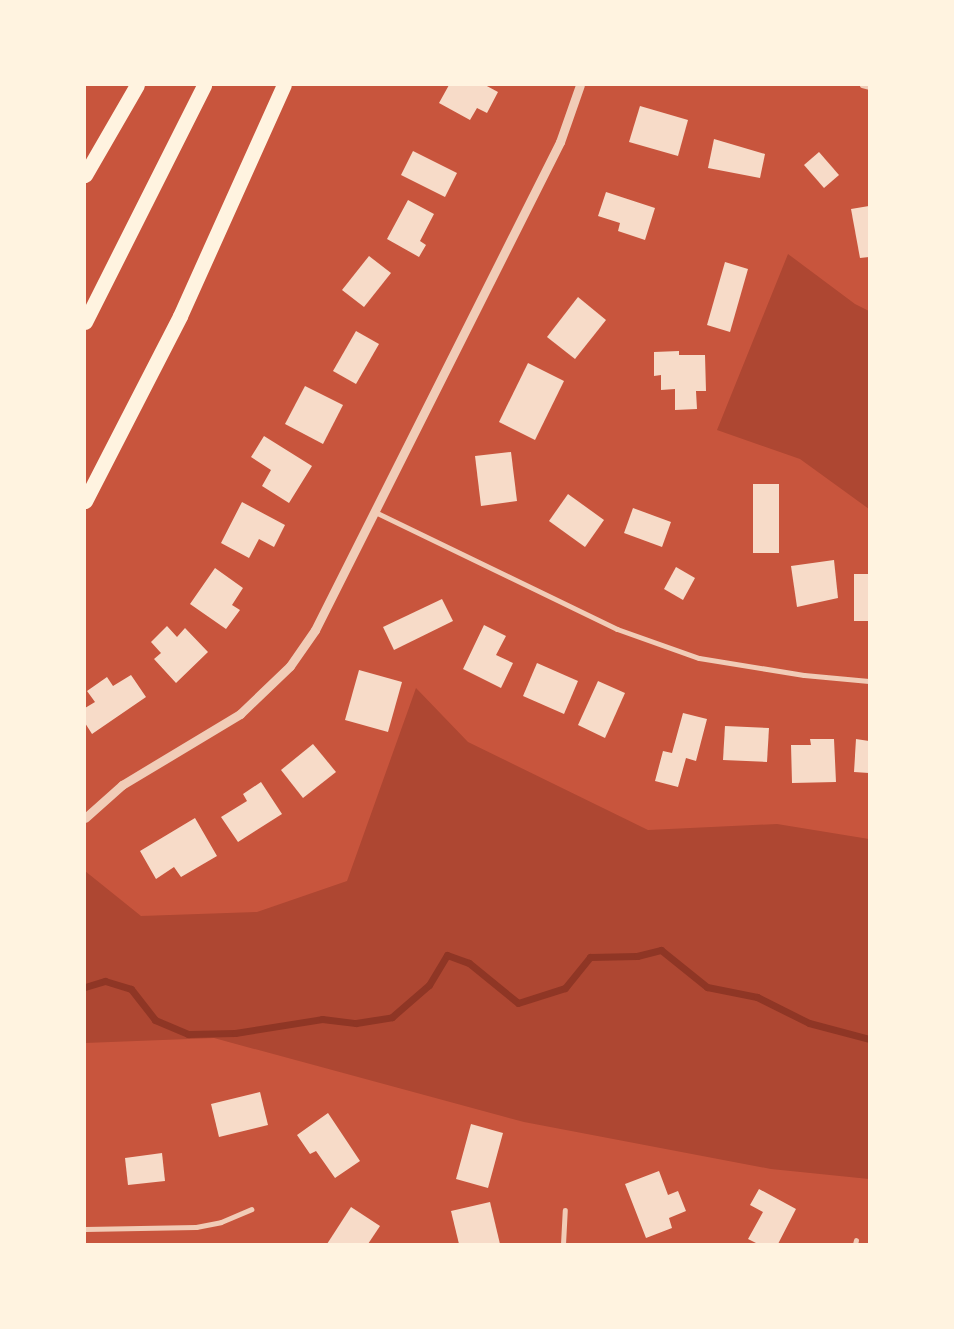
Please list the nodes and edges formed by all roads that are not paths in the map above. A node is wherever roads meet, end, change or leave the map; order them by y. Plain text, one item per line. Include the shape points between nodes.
1 (137, 85) edge
2 (204, 85) edge
3 (284, 85) edge
4 (580, 85) edge
5 (862, 85) edge
6 (869, 87) edge
7 (85, 175) edge
8 (85, 322) edge
9 (130, 417) junction
10 (85, 484) edge
11 (85, 501) edge
12 (373, 511) junction
13 (869, 681) edge
14 (85, 818) edge
15 (252, 1209) dead end
16 (566, 1210) dead end
17 (85, 1229) edge
18 (563, 1244) edge

1 - 7 highway
2 - 8 highway
3 - 9 highway via 180,316
4 - 12 street via 560,142
5 - 6 street
9 - 10 highway
9 - 11 highway
12 - 13 street via 617,629 698,658 804,675
12 - 14 street via 314,630 290,666 240,714 122,785
15 - 17 street via 221,1222 196,1227
16 - 18 street

